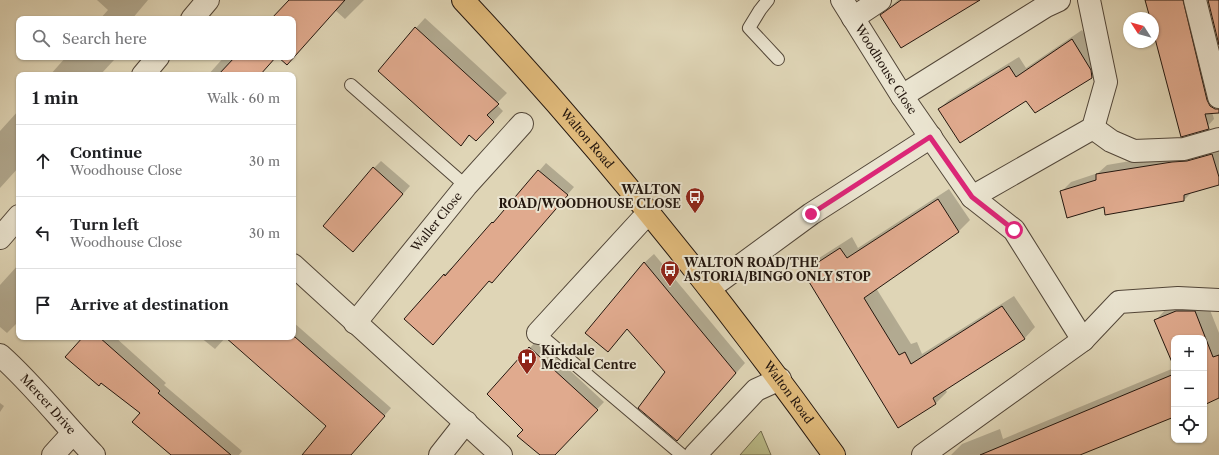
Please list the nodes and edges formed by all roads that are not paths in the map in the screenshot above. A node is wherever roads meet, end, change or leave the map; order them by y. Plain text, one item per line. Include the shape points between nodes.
1 (208, 0) edge
2 (464, 0) edge
3 (768, 0) edge
4 (880, 0) edge
5 (1059, 0) edge
6 (1089, 0) edge
7 (1195, 0) edge
8 (848, 9) edge
9 (195, 16) edge
10 (778, 59) dead end
11 (156, 60) edge
12 (146, 72) edge
13 (350, 85) dead end
14 (902, 96) junction
15 (1219, 97) edge
16 (522, 124) dead end
17 (1093, 128) junction
18 (930, 137) junction
19 (1219, 140) edge
20 (466, 186) junction
21 (972, 197) junction
22 (649, 212) junction
23 (16, 219) edge
24 (0, 238) edge
25 (296, 268) edge
26 (710, 288) junction
27 (1219, 300) edge
28 (355, 323) junction
29 (538, 333) joint
30 (1083, 340) junction
31 (0, 355) edge
32 (780, 379) junction
33 (466, 422) junction
34 (73, 433) junction
35 (53, 455) edge
36 (94, 455) edge
37 (440, 455) edge
38 (500, 455) edge
39 (682, 455) edge
40 (695, 455) edge
41 (834, 455) edge
42 (923, 455) edge

1 - 9 street
2 - 22 highway, Walton Road via 547,92
3 - 10 lane via 749,28
4 - 8 street
5 - 14 street
6 - 17 street via 1106,82
7 - 15 street
8 - 14 street, Woodhouse Close
11 - 12 street
13 - 20 lane
14 - 18 street, Woodhouse Close
16 - 20 street, Waller Close
17 - 19 street via 1111,141 1134,151 1184,148
17 - 21 street
18 - 21 street, Woodhouse Close
18 - 26 street via 811,214
20 - 28 street, Waller Close
21 - 30 street, Woodhouse Close via 1014,230
22 - 26 highway, Walton Road
22 - 29 street
23 - 24 street
25 - 28 street
26 - 32 highway, Walton Road
27 - 30 street via 1178,298 1119,302
28 - 33 street
29 - 39 lane
30 - 42 street
31 - 34 street, Mercer Drive via 15,368
32 - 40 street via 756,390
32 - 41 highway, Walton Road
33 - 37 street
33 - 38 street
34 - 35 street
34 - 36 street, Mercer Drive

